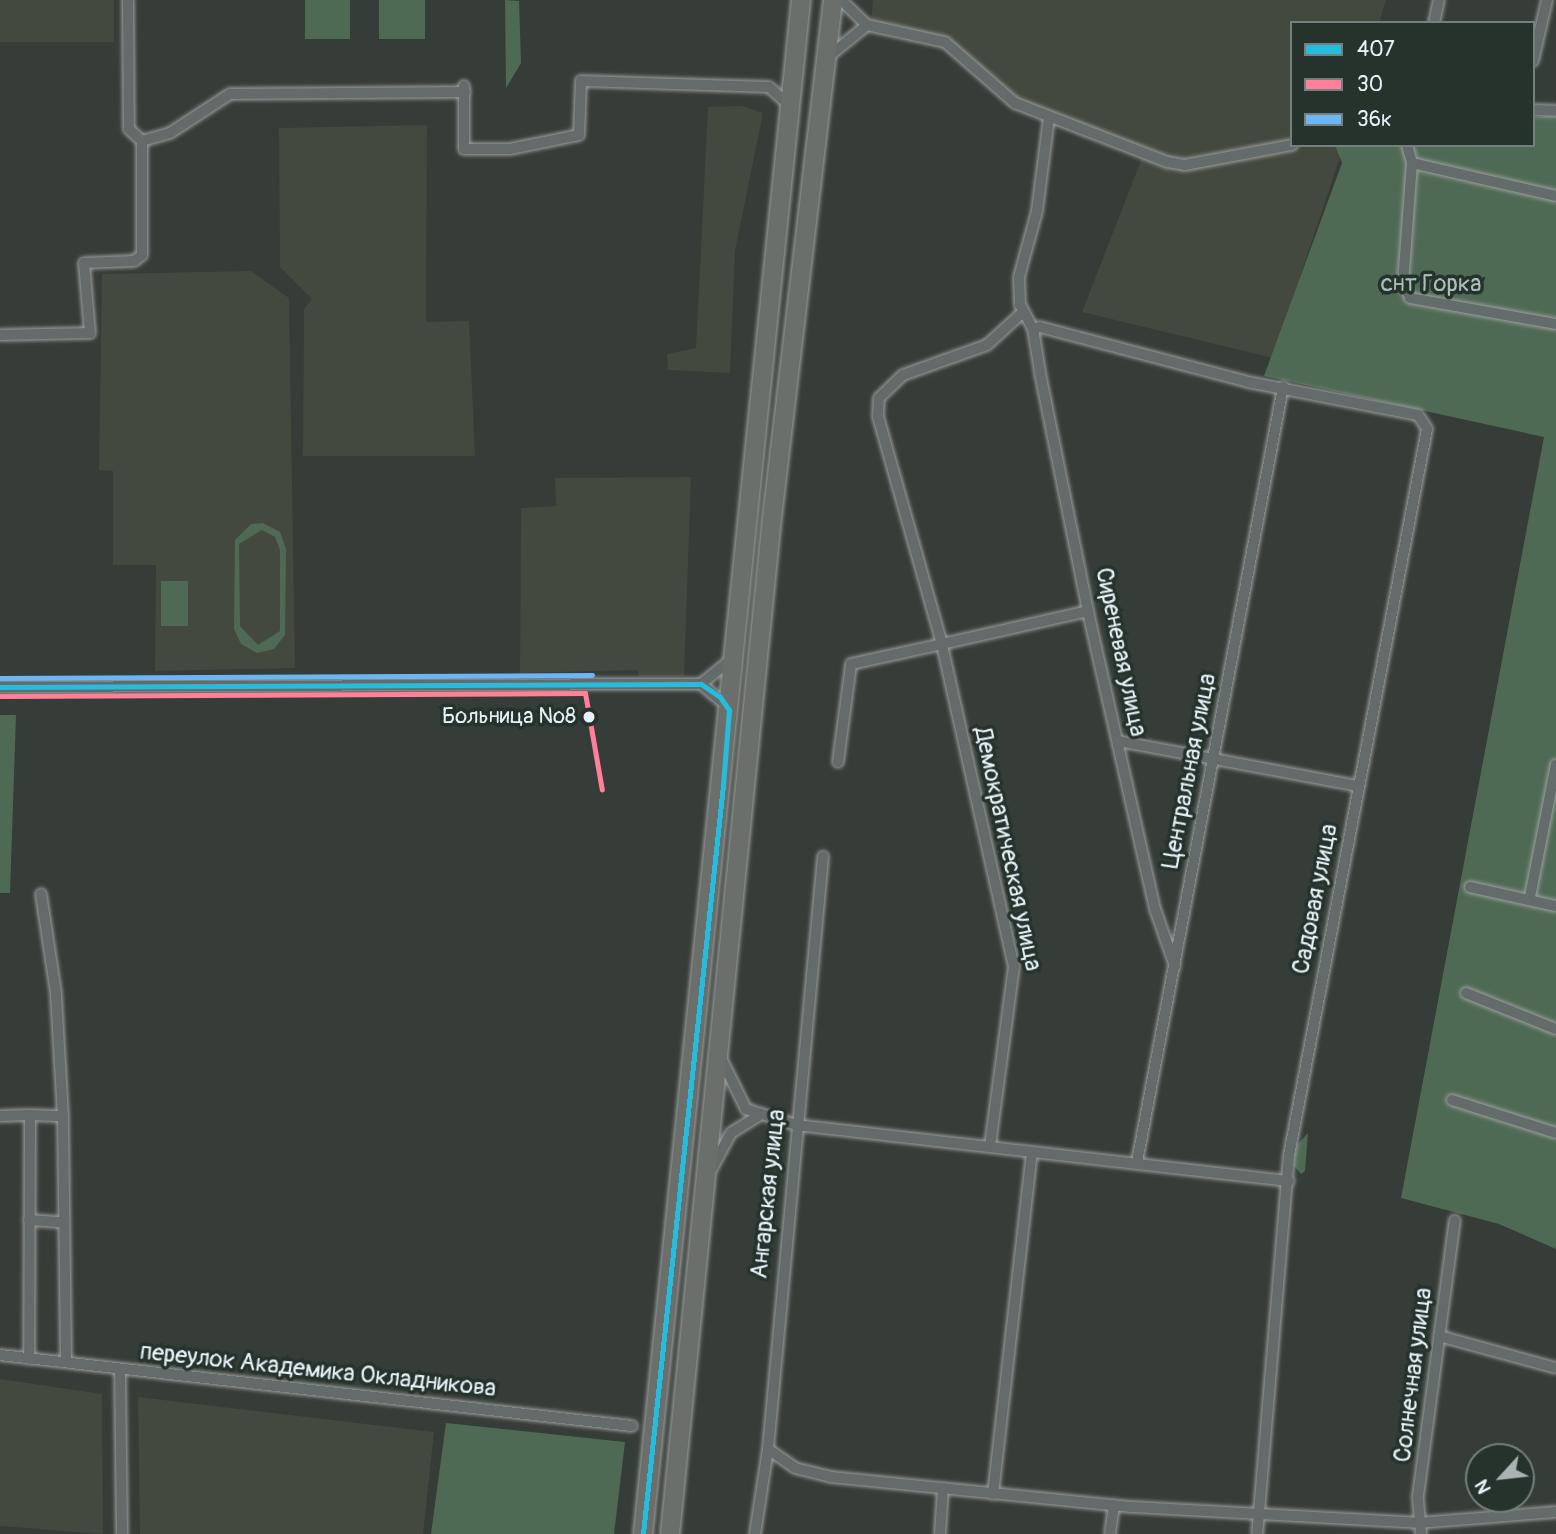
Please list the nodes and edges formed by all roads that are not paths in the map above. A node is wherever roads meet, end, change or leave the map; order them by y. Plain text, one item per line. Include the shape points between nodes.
1 (128, 0) edge
2 (801, 0) edge
3 (833, 0) edge
4 (841, 0) edge
5 (1439, 0) edge
6 (1547, 0) edge
7 (1434, 21) edge
8 (867, 25) junction
9 (1535, 52) edge
10 (828, 57) junction
11 (795, 64) junction
12 (769, 87) junction
13 (791, 107) junction
14 (1535, 110) edge
15 (1556, 111) edge
16 (1049, 117) junction
17 (142, 141) junction
18 (1290, 145) edge
19 (1408, 147) edge
20 (1412, 163) junction
21 (1556, 196) edge
22 (1023, 312) junction
23 (1556, 324) edge
24 (1033, 329) junction
25 (0, 335) edge
26 (1283, 387) junction
27 (1088, 611) junction
28 (942, 644) junction
29 (733, 656) junction
30 (701, 684) junction
31 (0, 687) edge
32 (729, 710) junction
33 (1118, 741) junction
34 (1215, 756) junction
35 (838, 762) dead end
36 (1556, 765) edge
37 (1358, 786) junction
38 (822, 857) dead end
39 (1470, 887) dead end
40 (41, 894) dead end
41 (1530, 897) junction
42 (1556, 906) edge
43 (1175, 966) junction
44 (1466, 993) dead end
45 (1556, 1028) edge
46 (720, 1053) junction
47 (1452, 1100) dead end
48 (30, 1115) junction
49 (0, 1116) edge
50 (63, 1116) junction
51 (758, 1116) junction
52 (796, 1125) junction
53 (1556, 1133) edge
54 (990, 1146) junction
55 (1032, 1152) junction
56 (1137, 1162) junction
57 (708, 1177) junction
58 (1289, 1181) junction
59 (29, 1220) junction
60 (1455, 1220) dead end
61 (61, 1222) junction
62 (1439, 1336) junction
63 (0, 1356) edge
64 (29, 1359) junction
65 (66, 1361) junction
66 (1556, 1368) edge
67 (120, 1370) junction
68 (658, 1403) junction
69 (632, 1426) junction
70 (768, 1449) junction
71 (652, 1458) junction
72 (943, 1488) junction
73 (993, 1494) junction
74 (1114, 1505) junction
75 (1556, 1512) edge
76 (1260, 1517) junction
77 (1420, 1528) edge
78 (122, 1534) edge
79 (643, 1534) edge
80 (670, 1534) edge
81 (755, 1534) edge
82 (940, 1534) edge
83 (1110, 1534) edge
84 (1257, 1534) edge

1 - 17 street via 129,129
2 - 11 main road
3 - 10 main road
4 - 8 street
5 - 7 street
6 - 9 street
8 - 10 street
8 - 16 street via 945,43 1015,103
10 - 46 main road via 772,518
11 - 12 street
11 - 13 main road
12 - 13 street
12 - 17 street via 581,81 579,135 510,149 464,149 465,89 230,94 170,133
13 - 29 main road
14 - 15 street
16 - 18 street via 1185,165
16 - 22 street via 1037,211 1019,277
17 - 25 street via 142,255 134,261 84,263 90,333
19 - 20 street
20 - 21 street
20 - 23 street via 1403,282 1410,298
22 - 24 street, Сиреневая улица
22 - 28 street, Демократическая улица via 981,348 894,380 878,403
24 - 26 street, Садовая улица via 1062,329
24 - 27 street, Сиреневая улица
26 - 34 street, Центральная улица
26 - 37 street, Садовая улица via 1418,415 1427,429
27 - 28 street
27 - 33 street, Сиреневая улица
28 - 35 street via 851,664
28 - 54 street, Демократическая улица via 1014,963 1015,997
29 - 30 street
29 - 32 main road
30 - 31 street
30 - 32 street
32 - 68 main road
33 - 34 street
33 - 43 street, Сиреневая улица via 1155,909
34 - 37 street
34 - 43 street, Центральная улица
36 - 41 street
37 - 58 street, Садовая улица via 1291,1143
38 - 52 street, Ангарская улица
39 - 41 street
40 - 50 street via 56,993
41 - 42 street
43 - 56 street, Центральная улица
44 - 45 street
46 - 51 street via 738,1099
46 - 57 main road
47 - 53 street
48 - 49 street
48 - 50 street
48 - 59 street
50 - 61 street
51 - 52 street
51 - 57 street via 731,1133
52 - 54 street
52 - 70 street, Ангарская улица
54 - 55 street
55 - 56 street
55 - 73 street
56 - 58 street
57 - 80 main road
58 - 76 street, Садовая улица
59 - 61 street
59 - 64 street
60 - 62 street, Солнечная улица
61 - 65 street
62 - 66 street
62 - 77 street, Солнечная улица
63 - 64 street, переулок Академика Окладникова
64 - 65 street, переулок Академика Окладникова
65 - 67 street, переулок Академика Окладникова
67 - 69 street, переулок Академика Окладникова
67 - 78 street
68 - 69 street
68 - 71 main road
69 - 71 street
70 - 72 street via 807,1473
70 - 81 street, Ангарская улица
71 - 79 main road
72 - 73 street
72 - 82 street
73 - 74 street
74 - 76 street
74 - 83 street
75 - 77 street
76 - 77 street
76 - 84 street, Садовая улица

